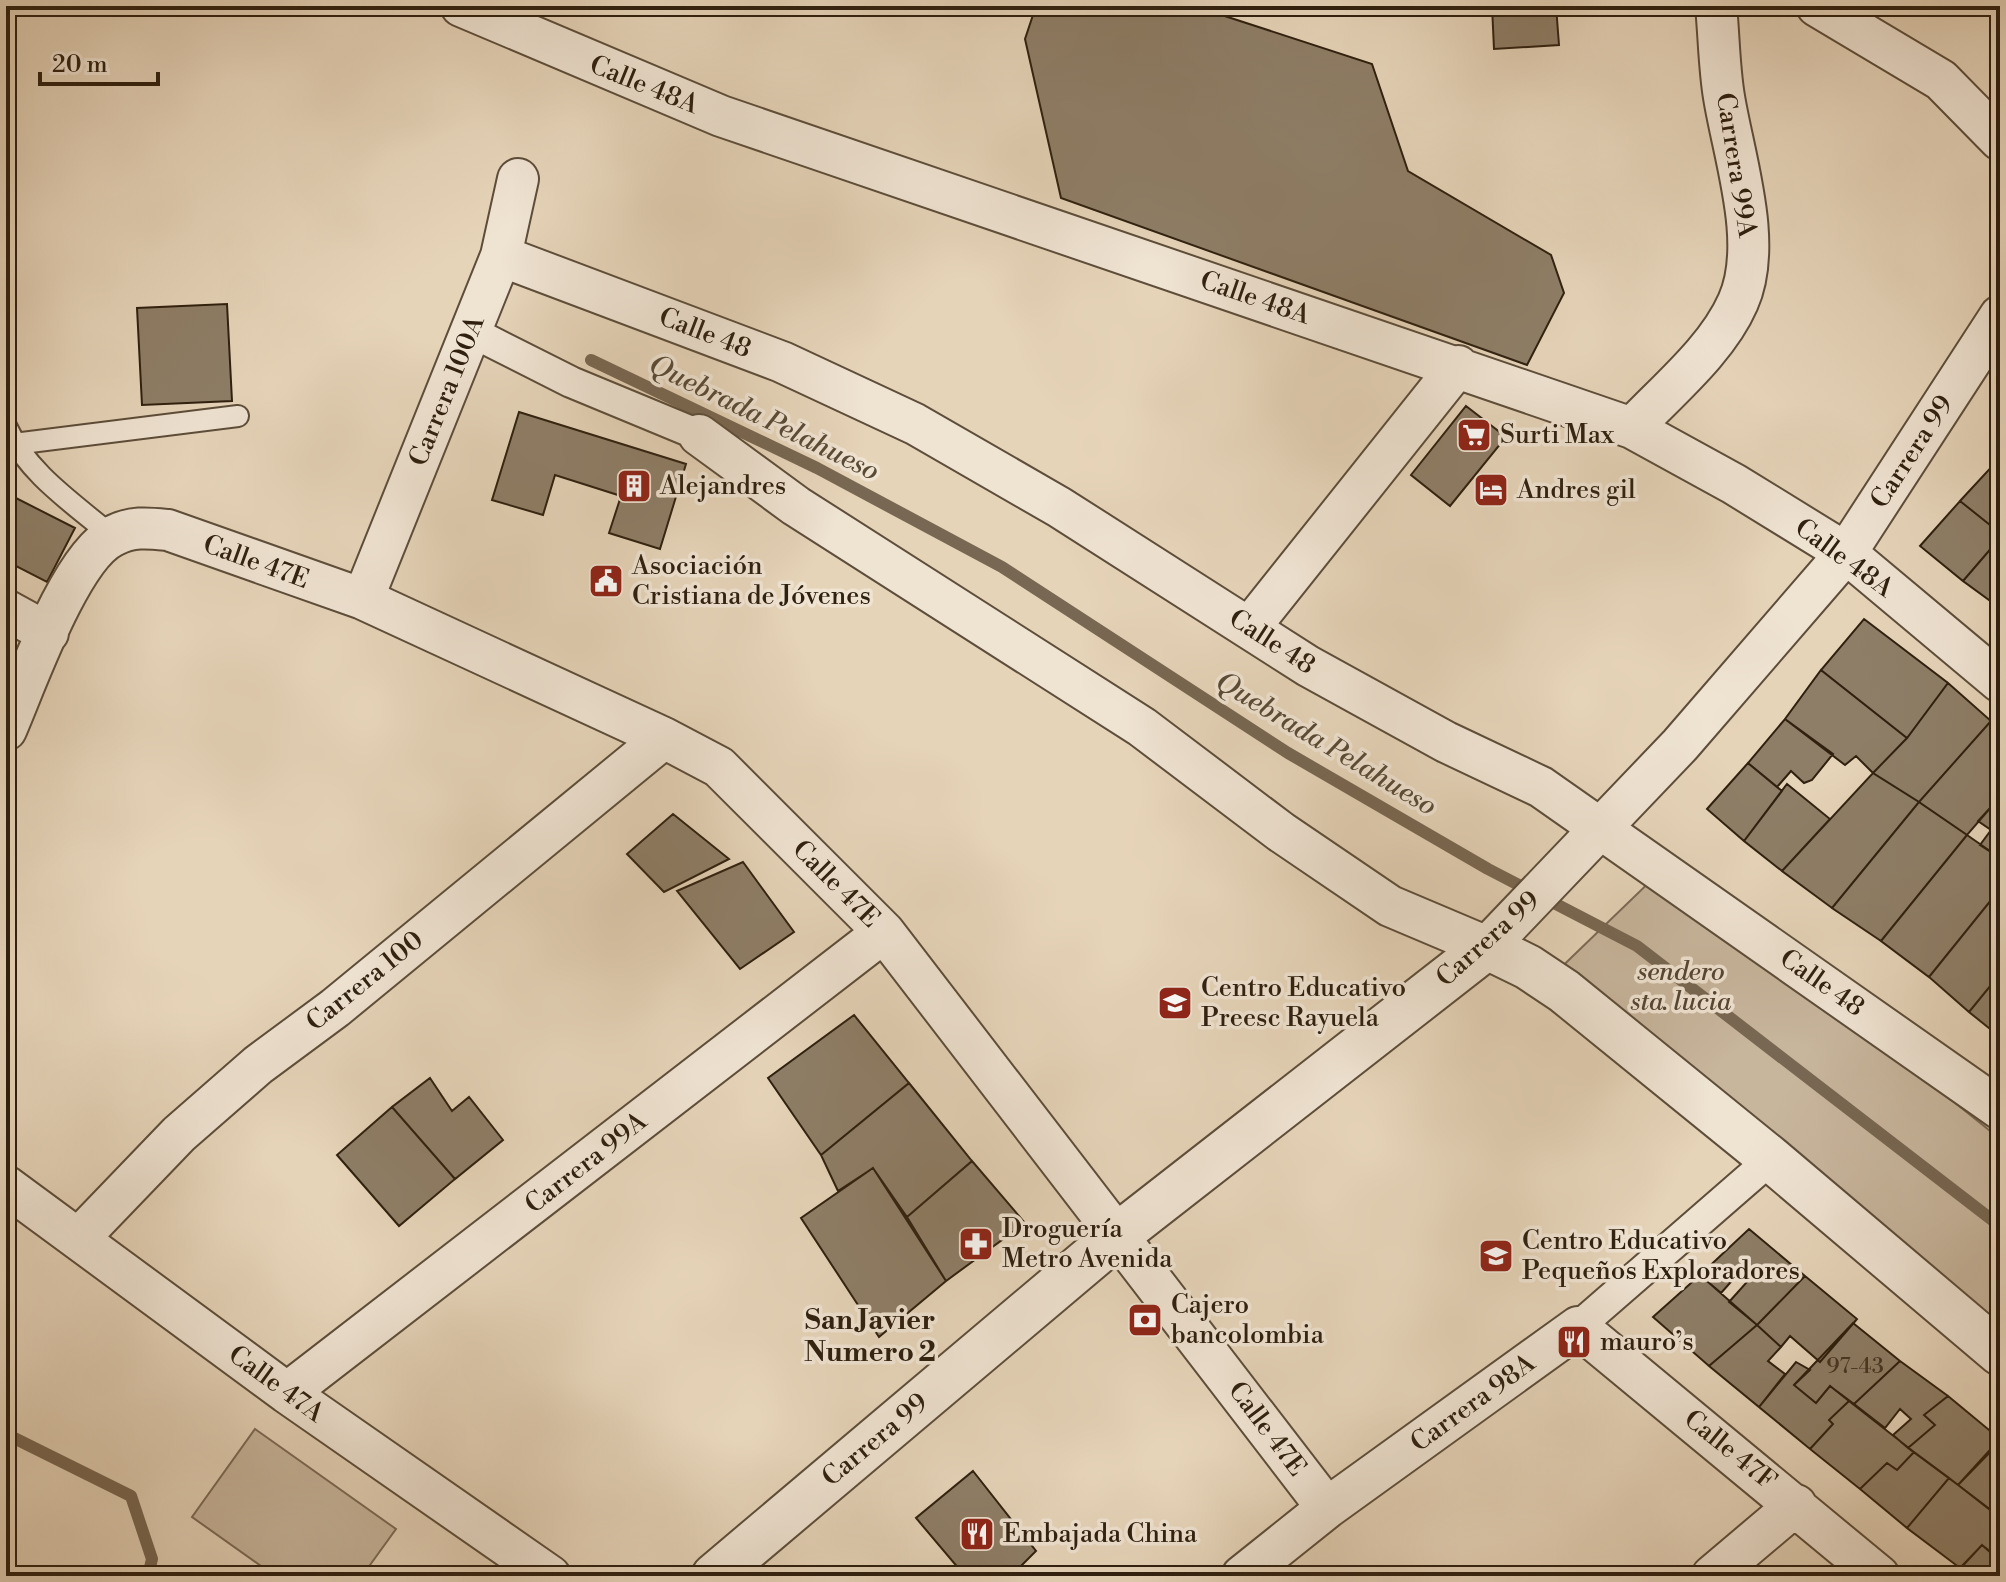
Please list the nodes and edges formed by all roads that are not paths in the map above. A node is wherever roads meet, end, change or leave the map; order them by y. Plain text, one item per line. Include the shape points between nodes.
1 (461, 6) edge
2 (1716, 6) edge
3 (1817, 6) edge
4 (2000, 140) edge
5 (518, 179) dead end
6 (501, 256) junction
7 (2000, 316) edge
8 (472, 332) junction
9 (1458, 366) junction
10 (238, 416) dead end
11 (1632, 428) junction
12 (10, 435) edge
13 (699, 435) joint
14 (126, 531) junction
15 (1846, 553) junction
16 (363, 599) junction
17 (6, 610) edge
18 (1250, 627) junction
19 (48, 633) junction
20 (2000, 682) edge
21 (6, 730) edge
22 (664, 738) junction
23 (1593, 837) junction
24 (884, 932) junction
25 (1494, 940) junction
26 (2000, 1109) edge
27 (1771, 1159) junction
28 (6, 1186) edge
29 (1118, 1235) junction
30 (79, 1238) junction
31 (1578, 1327) junction
32 (2000, 1353) edge
33 (287, 1393) junction
34 (1796, 1505) junction
35 (1327, 1508) junction
36 (550, 1576) edge
37 (714, 1576) edge
38 (1242, 1576) edge
39 (1712, 1576) edge
40 (1879, 1576) edge

1 - 9 street, Calle 48A via 721,116
2 - 11 street, Carrera 99A via 1724,93 1746,220 1746,283 1737,305 1699,357
3 - 4 street via 1941,80
5 - 6 street, Carrera 100A
6 - 8 street, Carrera 100A
6 - 18 street, Calle 48 via 782,362 915,424
7 - 15 street, Carrera 99
8 - 13 street via 561,377
8 - 16 street, Carrera 100A
9 - 11 street, Calle 48A
9 - 18 street
10 - 12 lane
11 - 15 street, Calle 48A
12 - 14 lane via 34,470
13 - 25 street via 796,506 1142,727 1390,906
14 - 16 street, Calle 47E via 168,530
14 - 19 street via 80,568
15 - 20 street, Calle 48A
15 - 23 street, Carrera 99
16 - 22 street, Calle 47E
17 - 19 street
18 - 23 street, Calle 48 via 1384,709 1541,787
19 - 21 street
22 - 24 street, Calle 47E via 719,767
22 - 30 street, Carrera 100 via 258,1065 179,1134
23 - 25 street, Carrera 99
23 - 26 street, Calle 48
24 - 29 street, Calle 47E
24 - 33 street, Carrera 99A
25 - 27 street
25 - 29 street, Carrera 99
27 - 31 street, Carrera 98A
27 - 32 street
28 - 30 street, Calle 47A
29 - 35 street, Calle 47E
29 - 37 street, Carrera 99
30 - 33 street, Calle 47A
31 - 34 street, Calle 47F
31 - 35 street, Carrera 98A
33 - 36 street, Calle 47A
34 - 39 street
34 - 40 street, Calle 47F
35 - 38 street, Carrera 98A

